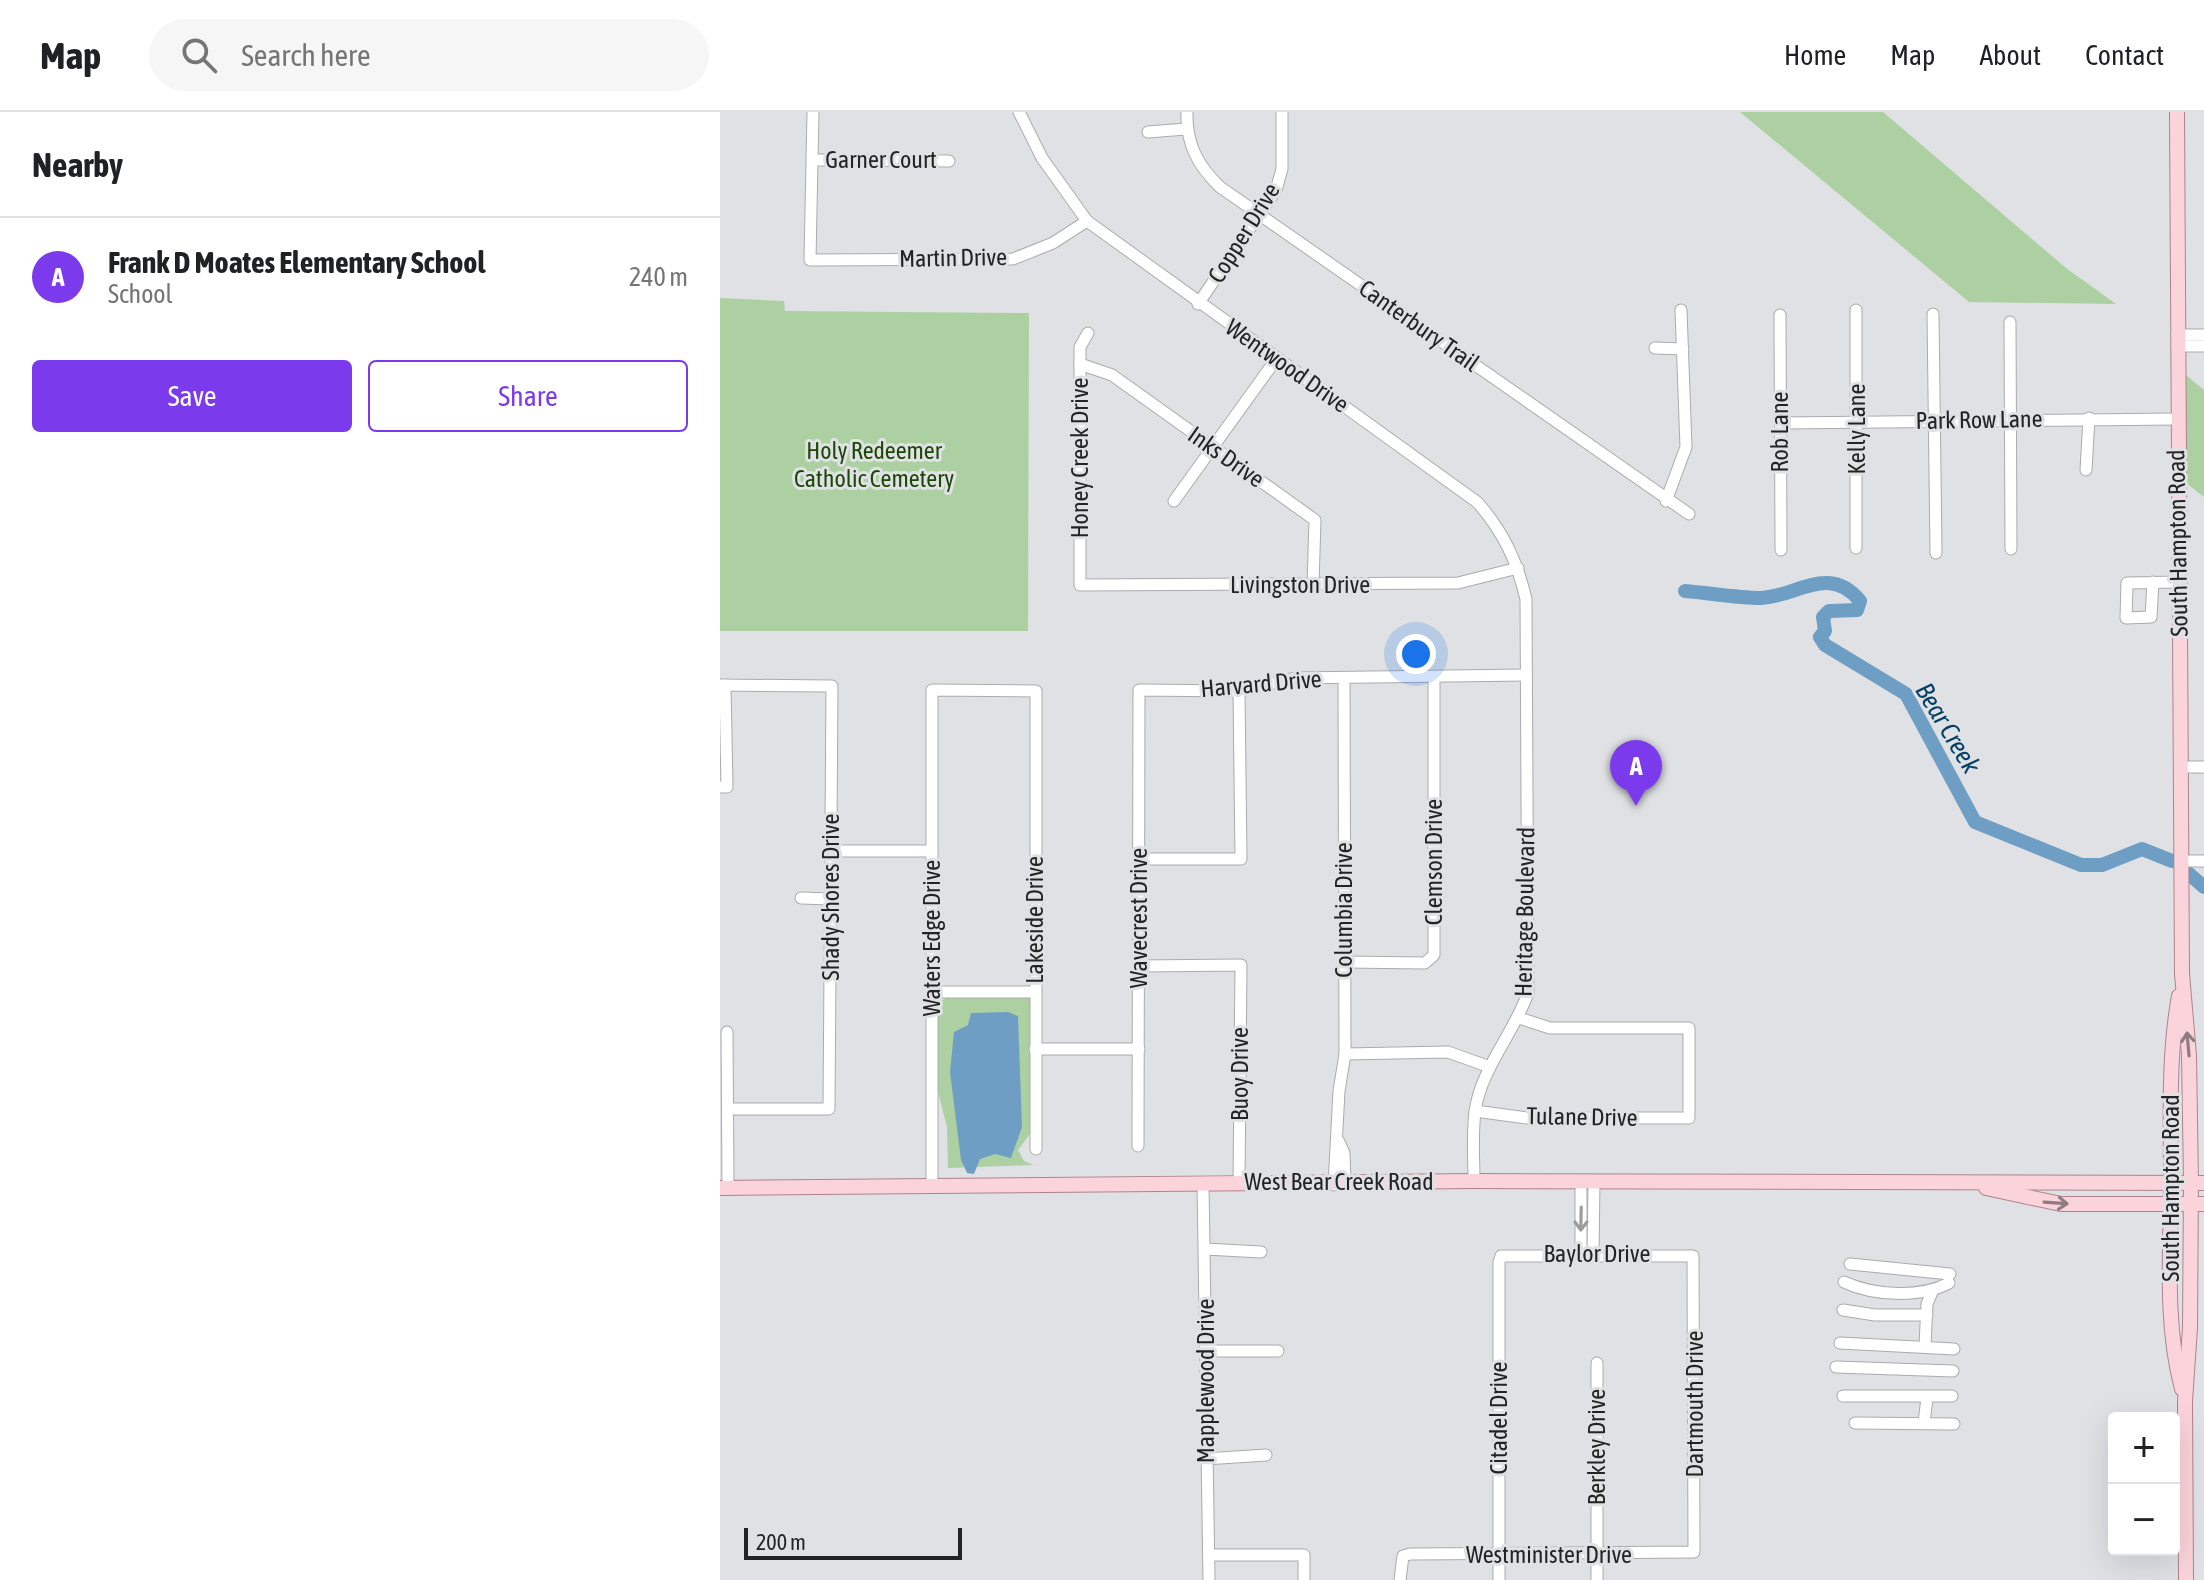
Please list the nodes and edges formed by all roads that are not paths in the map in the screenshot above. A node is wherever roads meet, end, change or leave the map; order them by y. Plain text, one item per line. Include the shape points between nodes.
1 (813, 112) edge
2 (1019, 112) edge
3 (1187, 112) edge
4 (1282, 112) edge
5 (2177, 112) edge
6 (1186, 129) junction
7 (1148, 132) dead end
8 (813, 160) junction
9 (949, 161) dead end
10 (1261, 215) junction
11 (1087, 221) junction
12 (1198, 304) junction
13 (1681, 310) dead end
14 (1856, 310) dead end
15 (1933, 314) dead end
16 (1780, 315) dead end
17 (2010, 322) dead end
18 (1088, 333) dead end
19 (2204, 335) edge
20 (2177, 341) junction
21 (2204, 346) edge
22 (1655, 348) dead end
23 (1683, 349) junction
24 (1277, 358) junction
25 (1080, 364) junction
26 (2089, 418) junction
27 (2176, 419) junction
28 (1858, 421) junction
29 (1933, 421) junction
30 (2011, 421) junction
31 (1781, 423) junction
32 (1211, 447) junction
33 (2086, 470) dead end
34 (1174, 501) dead end
35 (1666, 501) junction
36 (1689, 514) dead end
37 (1856, 548) dead end
38 (2011, 549) dead end
39 (1781, 550) dead end
40 (1936, 553) dead end
41 (1518, 568) junction
42 (2153, 582) dead end
43 (2178, 582) junction
44 (1080, 585) joint
45 (1313, 585) junction
46 (1526, 631) joint
47 (1526, 675) junction
48 (1434, 677) junction
49 (1344, 678) junction
50 (722, 685) edge
51 (932, 690) joint
52 (1139, 690) joint
53 (1239, 691) junction
54 (2181, 767) junction
55 (2204, 767) edge
56 (724, 787) edge
57 (831, 851) junction
58 (932, 851) junction
59 (1139, 859) junction
60 (2182, 861) junction
61 (2204, 861) edge
62 (801, 898) dead end
63 (831, 899) junction
64 (1344, 962) junction
65 (1139, 966) junction
66 (2182, 974) junction
67 (932, 992) junction
68 (1035, 992) junction
69 (1519, 1018) junction
70 (727, 1032) dead end
71 (1035, 1049) junction
72 (1139, 1049) junction
73 (1345, 1054) junction
74 (1490, 1067) junction
75 (728, 1109) junction
76 (1475, 1111) junction
77 (1138, 1146) dead end
78 (1036, 1149) dead end
79 (1474, 1181) junction
80 (1203, 1183) junction
81 (1239, 1183) junction
82 (1588, 1183) junction
83 (1958, 1183) junction
84 (2171, 1183) junction
85 (2198, 1183) edge
86 (1339, 1184) junction
87 (932, 1187) junction
88 (724, 1188) edge
89 (2171, 1204) junction
90 (2197, 1204) edge
91 (1205, 1249) junction
92 (1261, 1252) dead end
93 (1501, 1256) joint
94 (1587, 1256) junction
95 (1693, 1256) joint
96 (1850, 1264) dead end
97 (1844, 1282) dead end
98 (1932, 1292) junction
99 (1843, 1310) dead end
100 (1927, 1315) junction
101 (1840, 1343) dead end
102 (1925, 1345) junction
103 (1954, 1349) dead end
104 (1207, 1351) junction
105 (1278, 1351) dead end
106 (1597, 1363) dead end
107 (1836, 1367) dead end
108 (1953, 1371) dead end
109 (1843, 1396) dead end
110 (1952, 1396) dead end
111 (1927, 1398) junction
112 (2185, 1401) junction
113 (1855, 1423) dead end
114 (1924, 1423) junction
115 (1954, 1424) dead end
116 (1266, 1455) dead end
117 (1205, 1459) junction
118 (1694, 1552) joint
119 (1209, 1555) junction
120 (1499, 1555) junction
121 (1597, 1555) junction
122 (1209, 1580) edge
123 (1304, 1580) edge
124 (1400, 1580) edge
125 (1499, 1580) edge
126 (1597, 1580) edge
127 (2186, 1580) edge

1 - 8 street
2 - 11 street, Wentwood Drive via 1042,158
3 - 6 street, Canterbury Trail
4 - 10 street, Copper Drive via 1282,169
5 - 20 main road, South Hampton Road
6 - 7 street
6 - 10 street, Canterbury Trail via 1203,171
8 - 9 street, Garner Court
8 - 11 street, Martin Drive via 810,260 1013,259 1053,243
10 - 12 street, Copper Drive
10 - 35 street, Canterbury Trail
11 - 12 street, Wentwood Drive
12 - 24 street, Wentwood Drive
13 - 23 street
14 - 28 street, Kelly Lane
15 - 29 street
16 - 31 street, Rob Lane
17 - 30 street
18 - 25 street, Honey Creek Drive via 1080,347
19 - 20 street
20 - 21 street
20 - 27 main road, South Hampton Road
22 - 23 street
23 - 35 street via 1686,447
24 - 32 street
24 - 41 street, Wentwood Drive via 1477,502 1495,523
25 - 32 street, Inks Drive via 1112,375
25 - 44 street, Honey Creek Drive
26 - 27 street, Park Row Lane
26 - 30 street, Park Row Lane
26 - 33 street
27 - 43 main road, South Hampton Road
28 - 29 street, Park Row Lane
28 - 31 street, Park Row Lane
28 - 37 street, Kelly Lane
29 - 30 street, Park Row Lane
29 - 40 street
30 - 38 street
31 - 39 street, Rob Lane
32 - 34 street
32 - 45 street, Inks Drive via 1315,520
35 - 36 street, Canterbury Trail
41 - 45 street, Livingston Drive via 1458,583
41 - 46 street, Wentwood Drive via 1526,599
42 - 43 street
43 - 54 main road, South Hampton Road
44 - 45 street, Livingston Drive
46 - 47 street, Heritage Boulevard
47 - 48 street, Harvard Drive
47 - 69 street, Heritage Boulevard via 1528,993
48 - 49 street, Harvard Drive
48 - 64 street, Clemson Drive via 1434,955 1425,963
49 - 53 street, Harvard Drive via 1295,678
49 - 64 street, Columbia Drive
50 - 56 street
50 - 57 street, Shady Shores Drive via 832,686
51 - 58 street, Waters Edge Drive
51 - 68 street, Lakeside Drive via 1036,691
52 - 53 street, Harvard Drive
52 - 59 street, Wavecrest Drive
53 - 59 street via 1241,859
54 - 55 street
54 - 60 main road, South Hampton Road
57 - 58 street
57 - 63 street, Shady Shores Drive
58 - 67 street, Waters Edge Drive
59 - 65 street, Wavecrest Drive
60 - 61 street
60 - 66 main road, South Hampton Road
62 - 63 street
63 - 75 street, Shady Shores Drive via 829,1109
64 - 73 street, Columbia Drive
65 - 72 street, Wavecrest Drive
65 - 81 street, Buoy Drive via 1241,965
66 - 84 main road, South Hampton Road via 2170,1065
85 -> 66 main road, South Hampton Road
67 - 68 street
67 - 87 street, Waters Edge Drive
68 - 71 street, Lakeside Drive
69 - 74 street, Heritage Boulevard
69 - 76 street, Tulane Drive via 1550,1028 1689,1028 1689,1118 1527,1118
70 - 75 street
71 - 72 street
71 - 78 street, Lakeside Drive
72 - 77 street, Wavecrest Drive
73 - 74 street via 1448,1052
73 - 86 street, Columbia Drive via 1339,1091 1339,1142 1344,1153
74 - 76 street, Heritage Boulevard
75 - 88 street
76 - 79 street, Heritage Boulevard
79 - 82 main road, West Bear Creek Road
79 - 86 main road, West Bear Creek Road
80 - 81 main road, West Bear Creek Road
80 - 87 main road, West Bear Creek Road
80 - 91 street, Mapplewood Drive
81 - 86 main road, West Bear Creek Road
82 - 83 main road, West Bear Creek Road
82 - 94 street
83 - 84 main road, West Bear Creek Road
83 -> 89 main road, West Bear Creek Road via 2061,1204
84 - 85 main road, West Bear Creek Road
84 - 89 main road, South Hampton Road
85 - 90 main road, South Hampton Road
87 - 88 main road, West Bear Creek Road
89 - 90 main road, West Bear Creek Road
89 - 112 main road, South Hampton Road via 2172,1323
90 - 112 main road, South Hampton Road
91 - 92 street
91 - 104 street, Mapplewood Drive
93 - 94 street, Baylor Drive
93 - 120 street, Citadel Drive
94 - 95 street, Baylor Drive
95 - 118 street, Dartmouth Drive
96 - 98 street via 1949,1278
97 - 98 street via 1883,1291
98 - 100 street
99 - 100 street
100 - 102 street
101 - 102 street
102 - 103 street
104 - 105 street
104 - 117 street, Mapplewood Drive
106 - 121 street, Berkley Drive
107 - 108 street
109 - 111 street
110 - 111 street
111 - 114 street
112 - 127 main road, South Hampton Road
113 - 114 street
114 - 115 street
116 - 117 street
117 - 119 street, Mapplewood Drive
118 - 121 street, Westminister Drive
119 - 122 street, Mapplewood Drive
119 - 123 street via 1304,1555
120 - 121 street, Westminister Drive
120 - 124 street, Westminister Drive via 1403,1556
120 - 125 street, Citadel Drive
121 - 126 street, Berkley Drive

